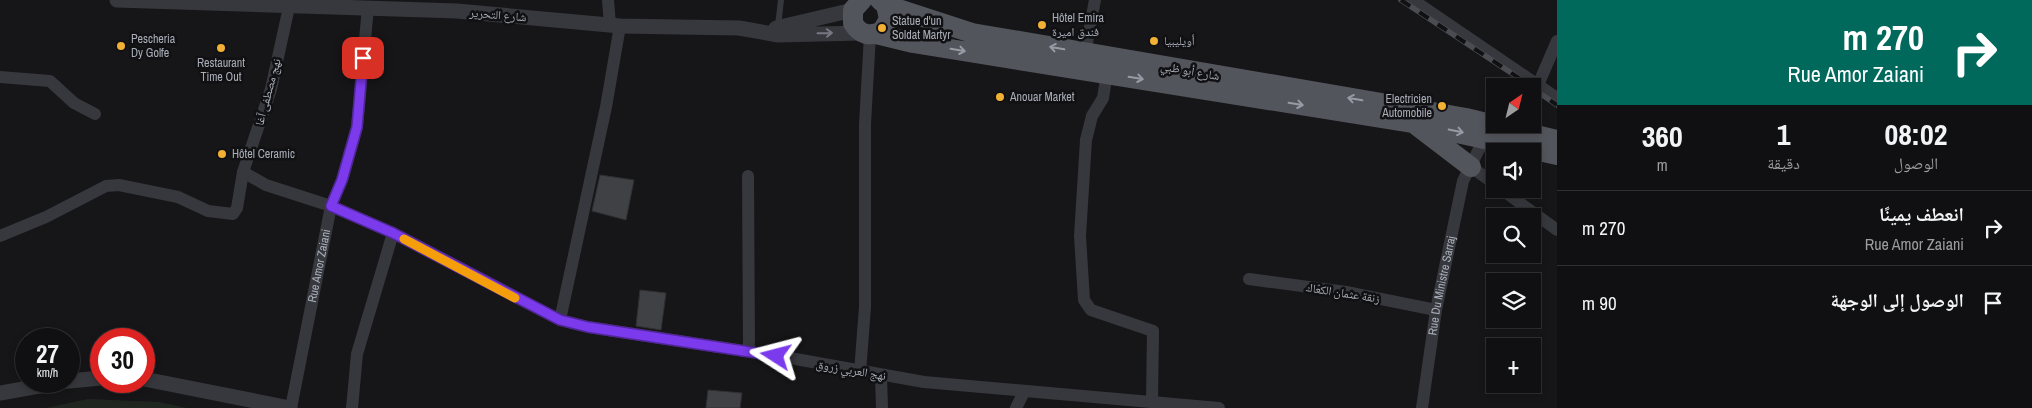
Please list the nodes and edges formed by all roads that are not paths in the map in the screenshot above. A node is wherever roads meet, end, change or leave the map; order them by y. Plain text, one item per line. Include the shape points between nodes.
1 (117, 0) edge
2 (608, 0) edge
3 (781, 0) edge
4 (1095, 0) edge
5 (1413, 0) edge
6 (882, 1) edge
7 (856, 4) edge
8 (457, 5) edge
9 (289, 6) junction
10 (368, 7) junction
11 (615, 26) junction
12 (778, 31) junction
13 (869, 34) junction
14 (1557, 41) edge
15 (1085, 53) junction
16 (1107, 73) junction
17 (1163, 74) junction
18 (0, 77) edge
19 (1528, 78) edge
20 (1541, 78) edge
21 (1541, 87) edge
22 (1557, 98) edge
23 (95, 114) dead end
24 (1412, 123) junction
25 (1504, 138) edge
26 (1557, 140) edge
27 (1557, 155) edge
28 (1471, 167) junction
29 (244, 172) junction
30 (748, 176) dead end
31 (1486, 178) edge
32 (1518, 198) edge
33 (331, 206) junction
34 (1557, 230) edge
35 (393, 233) junction
36 (0, 236) edge
37 (1249, 279) dead end
38 (1436, 310) junction
39 (560, 320) junction
40 (748, 351) junction
41 (860, 372) junction
42 (881, 376) junction
43 (155, 381) edge
44 (15, 390) edge
45 (1024, 392) junction
46 (0, 393) edge
47 (1152, 401) junction
48 (1126, 403) edge
49 (291, 408) edge
50 (352, 408) edge
51 (882, 408) edge
52 (1016, 408) edge
53 (1219, 408) edge
54 (1422, 408) edge

1 - 9 street, شارع التحرير
2 - 11 street
3 - 12 lane
4 - 15 street
5 - 19 street
6 - 13 main road via 889,12 887,26
15 -> 6 main road, شارع أبو ظبي via 972,33
7 - 12 street, شارع التحرير
7 - 13 main road via 853,23
8 - 10 street, شارع التحرير
8 - 11 street, شارع التحرير
9 - 10 street, شارع التحرير
9 - 29 street, نهج مصطفى آغا via 271,89
10 - 33 street, Rue Amor Zaiani via 357,127
11 - 12 street, شارع التحرير
11 - 39 street via 606,106
12 -> 13 street, شارع التحرير
13 -> 16 main road, شارع أبو ظبي
13 - 41 street via 865,124 865,307
14 - 20 street
15 - 17 main road, شارع أبو ظبي
16 -> 17 main road, شارع أبو ظبي
16 - 47 street via 1103,98 1092,116 1086,140 1080,236 1084,300 1091,310 1152,331
17 -> 24 main road, شارع أبو ظبي
25 -> 17 main road, شارع أبو ظبي via 1414,109
18 - 23 street via 50,81 74,103
21 - 22 street
24 -> 25 main road, شارع أبو ظبي
24 - 28 main road
25 - 26 main road, شارع أبو ظبي
25 - 27 main road, شارع أبو ظبي
25 - 28 street, Rue Du Ministre Sarraj via 1478,151
28 - 31 street
28 - 38 street, Rue Du Ministre Sarraj via 1463,181
29 - 33 street via 279,190
29 - 36 street, نهج مصطفى آغا via 233,214 208,211 178,197 118,184 106,186
30 - 40 street
32 - 34 street
33 - 35 street, نهج العربي زروق
33 - 49 street, Rue Amor Zaiani
35 - 39 street, نهج العربي زروق
35 - 50 street via 358,354
37 - 38 street, زنقة عثمان الكعّاك via 1346,292
38 - 54 street, Rue Du Ministre Sarraj
39 - 40 street, نهج العربي زروق
40 - 41 street, نهج العربي زروق
41 - 42 street, نهج العربي زروق
42 - 45 street, نهج العربي زروق
42 - 51 street
43 - 49 street
44 - 46 street
45 - 48 street, نهج العربي زروق
45 - 52 street
47 - 48 street, نهج العربي زروق
47 - 53 street, نهج العربي زروق

